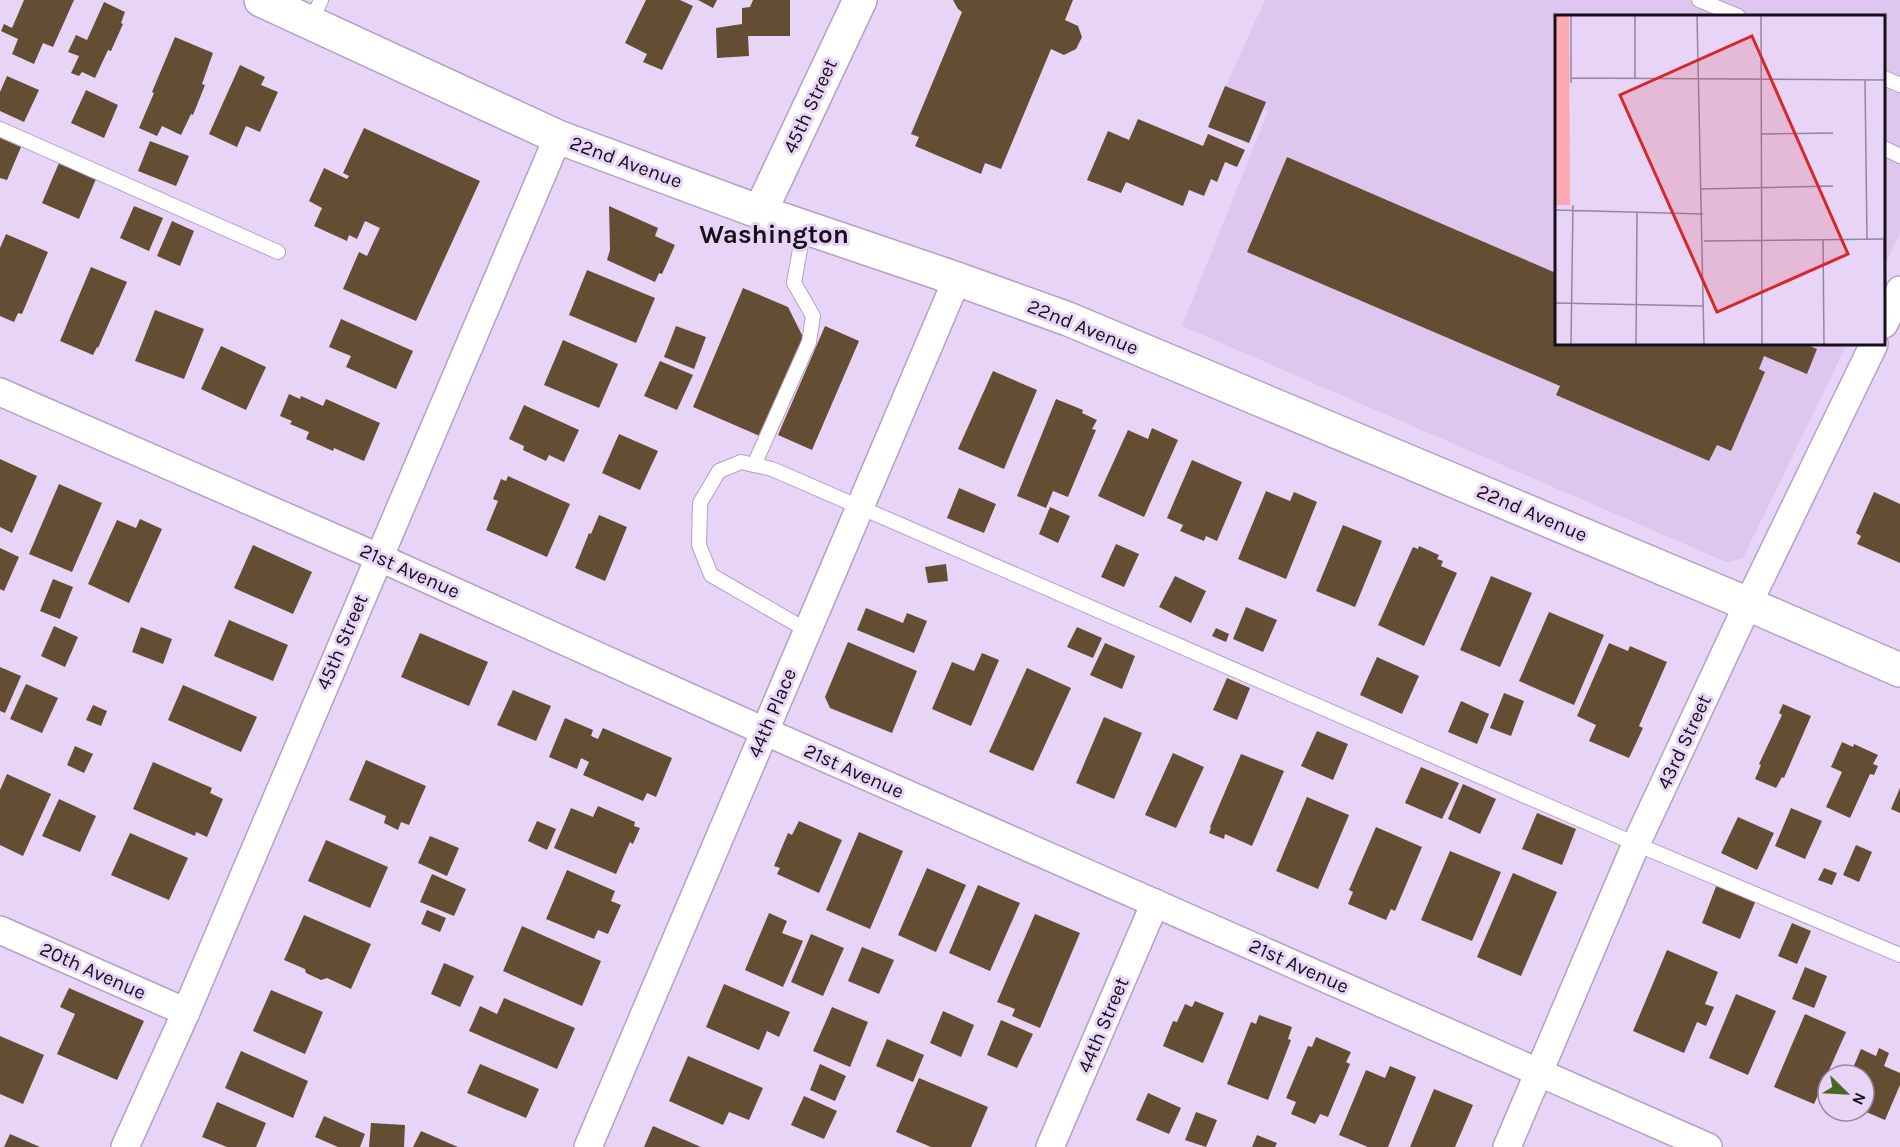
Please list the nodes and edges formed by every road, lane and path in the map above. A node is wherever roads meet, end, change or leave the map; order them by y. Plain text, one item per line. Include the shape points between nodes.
1 (261, 0) edge
2 (860, 0) edge
3 (1699, 0) edge
4 (316, 11) edge
5 (1711, 11) edge
6 (1733, 15) edge
7 (1885, 78) edge
8 (1900, 85) edge
9 (0, 129) edge
10 (558, 137) junction
11 (1885, 148) edge
12 (1900, 156) edge
13 (760, 212) junction
14 (804, 227) junction
15 (278, 252) dead end
16 (957, 279) junction
17 (1900, 290) edge
18 (1885, 322) edge
19 (1874, 345) edge
20 (0, 392) edge
21 (754, 465) junction
22 (861, 509) junction
23 (378, 557) junction
24 (1748, 604) junction
25 (808, 632) junction
26 (1900, 670) edge
27 (764, 731) junction
28 (1636, 844) junction
29 (1155, 903) junction
30 (0, 930) edge
31 (1900, 955) edge
32 (186, 1012) junction
33 (1540, 1072) junction
34 (125, 1147) edge
35 (588, 1147) edge
36 (1050, 1147) edge
37 (1508, 1147) edge
38 (1708, 1147) edge

1 - 4 street, 22nd Avenue
2 - 13 street, 45th Street
3 - 5 lane
4 - 10 street, 22nd Avenue
5 - 6 lane
7 - 8 lane
9 - 15 lane
10 - 13 street, 22nd Avenue
10 - 23 street, 45th Street
11 - 12 lane
13 - 14 street, 22nd Avenue
14 - 16 street, 22nd Avenue
14 - 21 lane via 794,283 813,316 809,342
16 - 22 street, 44th Place
16 - 24 street, 22nd Avenue via 1068,319
17 - 18 street
19 - 24 street, 43rd Street
20 - 23 street, 21st Avenue
21 - 22 lane via 772,469
21 - 25 lane via 741,462 719,471 700,503 699,545 711,575
22 - 25 street, 44th Place
22 - 28 lane
23 - 27 street, 21st Avenue
23 - 32 street, 45th Street
24 - 26 street, 22nd Avenue
24 - 28 street, 43rd Street
25 - 27 street, 44th Place
27 - 29 street, 21st Avenue
27 - 35 street, 44th Place
28 - 31 lane
28 - 33 street, 43rd Street
29 - 33 street, 21st Avenue
29 - 36 street, 44th Street
30 - 32 street, 20th Avenue
32 - 34 street, 45th Street
33 - 37 street, 43rd Street
33 - 38 street, 21st Avenue

